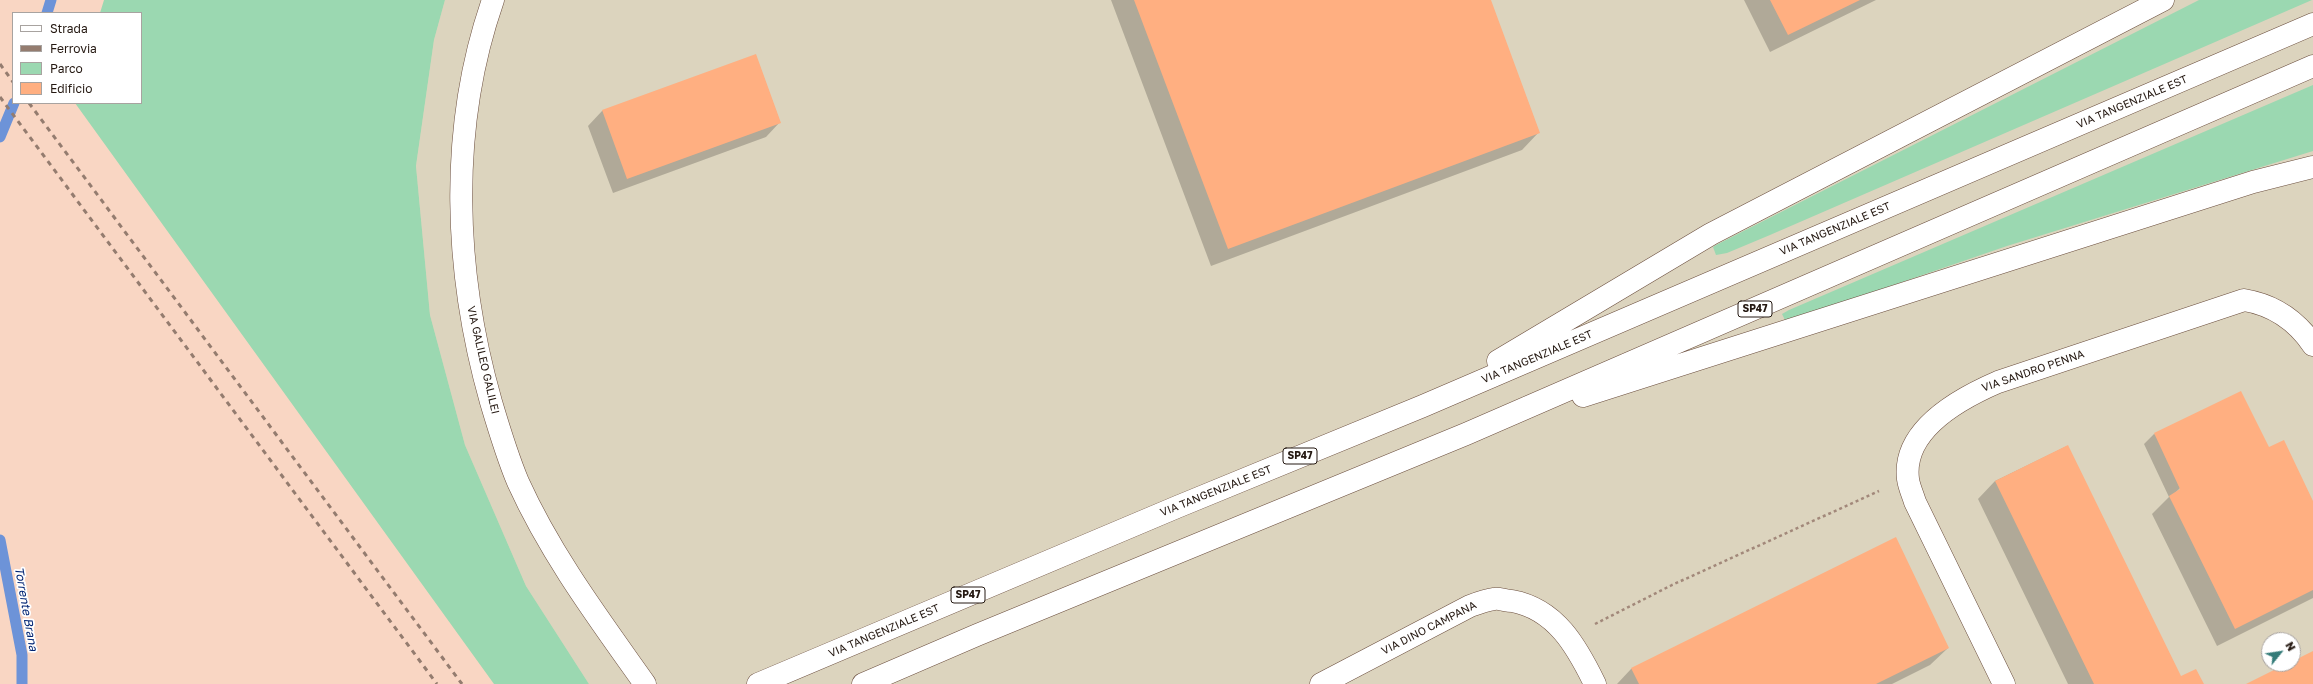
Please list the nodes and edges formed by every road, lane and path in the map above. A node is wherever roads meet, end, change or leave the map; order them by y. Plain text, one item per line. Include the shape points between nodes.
1 (493, 0) edge
2 (2163, 0) edge
3 (2313, 24) edge
4 (2313, 66) edge
5 (2313, 167) edge
6 (2313, 345) edge
7 (1422, 406) junction
8 (1466, 434) junction
9 (1908, 478) junction
10 (1571, 638) junction
11 (1591, 676) edge
12 (645, 684) edge
13 (758, 684) edge
14 (863, 684) edge
15 (1321, 684) edge
16 (2004, 684) edge

1 - 12 main road, VIA GALILEO GALILEI via 484,30 463,139 461,192 462,244 470,311 484,378 518,481 543,531 573,583
2 - 7 main road via 1711,234
3 - 7 main road, VIA TANGENZIALE EST / SP47
4 - 8 main road, SP47
5 - 8 main road via 2253,182
6 - 9 main road, VIA SANDRO PENNA via 2293,322 2276,309 2261,302 2244,300 1998,382 1966,396 1944,411 1924,430 1911,453
7 - 13 main road, VIA TANGENZIALE EST / SP47
8 - 14 main road, SP47 via 977,634
9 - 10 path via 1672,585
9 - 16 main road, VIA SANDRO PENNA via 1915,502
10 - 11 main road, VIA DINO CAMPANA
10 - 15 main road, VIA DINO CAMPANA via 1538,610 1518,602 1495,599 1470,606

